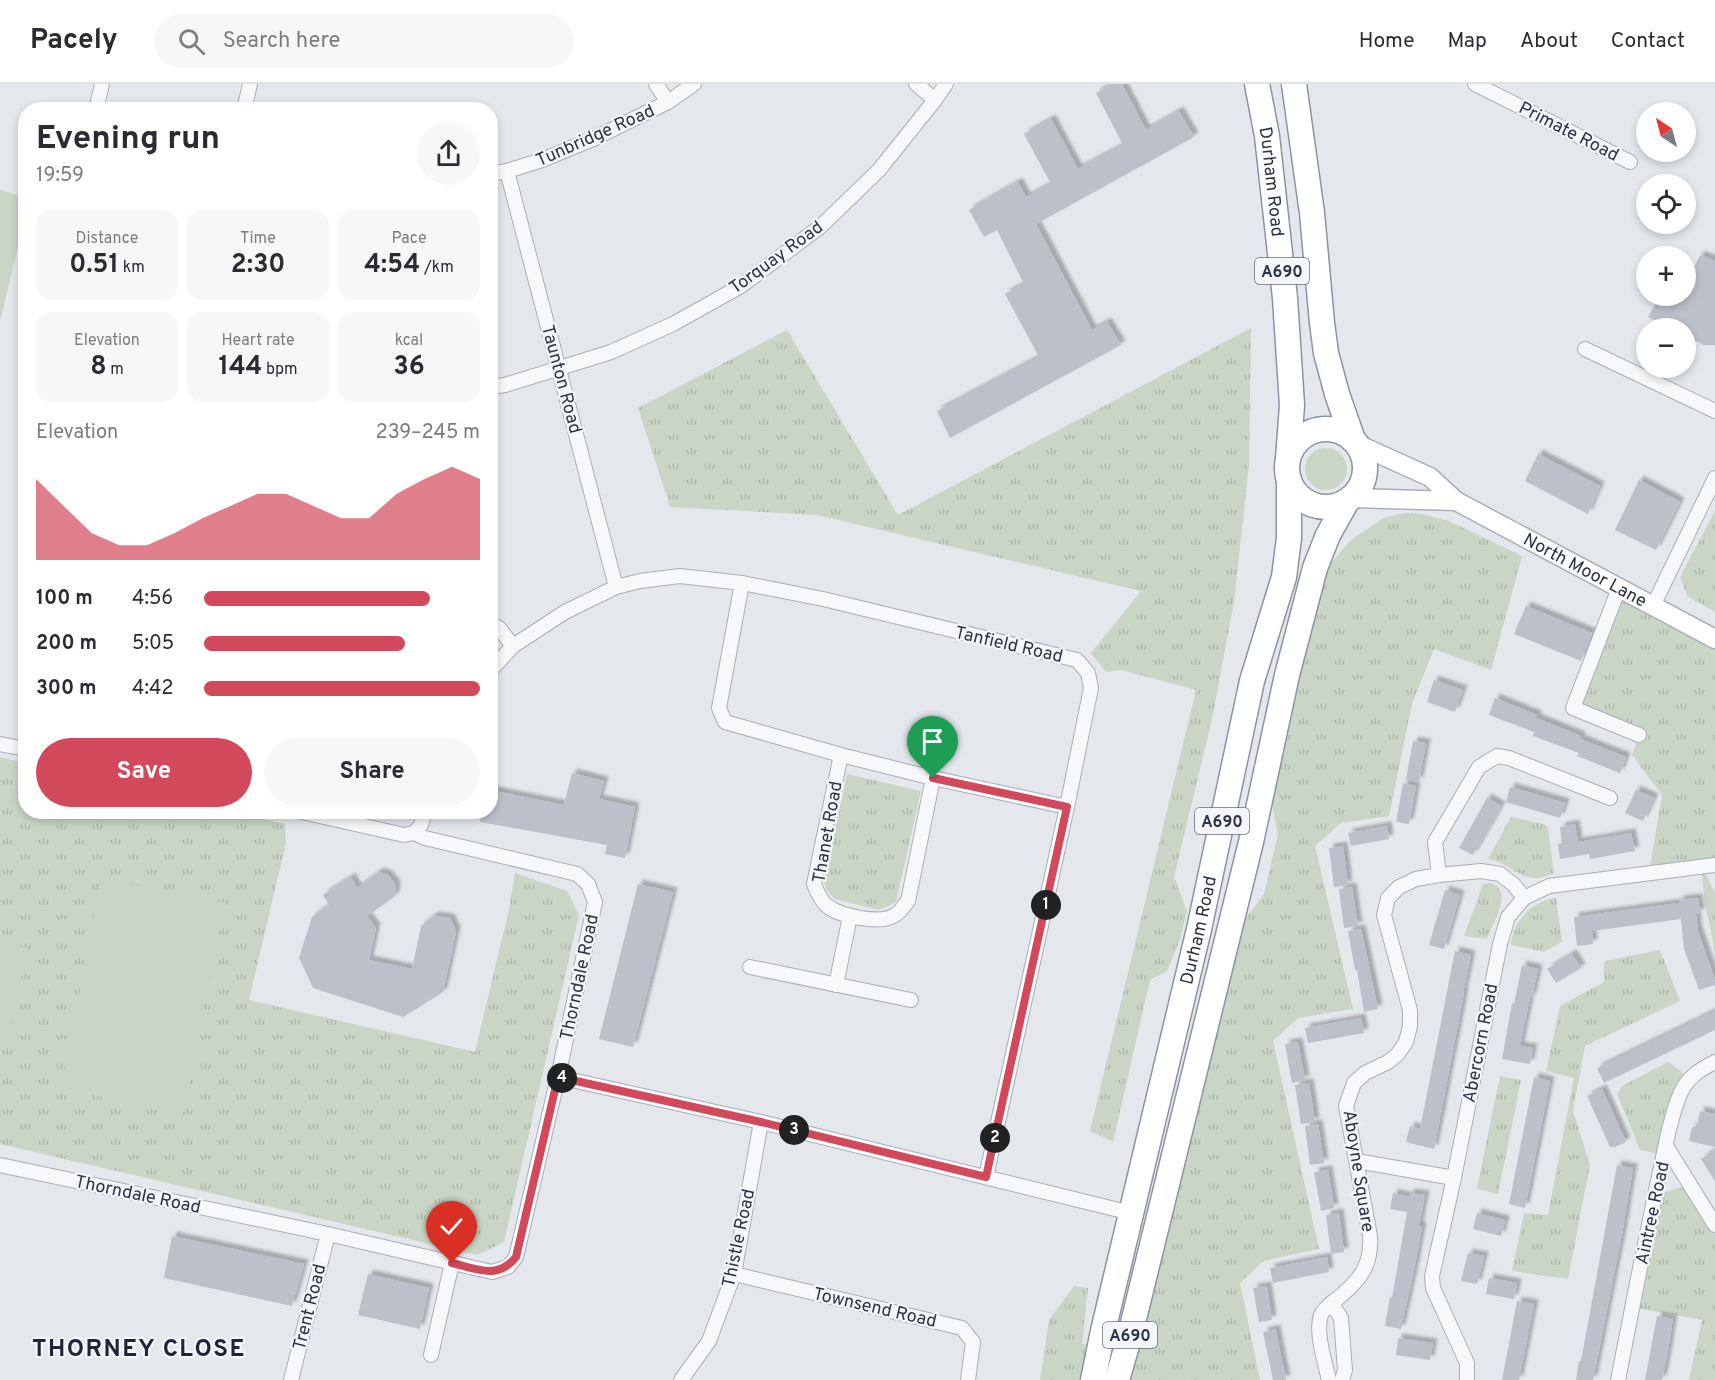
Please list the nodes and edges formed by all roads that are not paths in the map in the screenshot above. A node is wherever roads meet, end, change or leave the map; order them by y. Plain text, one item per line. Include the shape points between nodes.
1 (102, 84) edge
2 (250, 84) edge
3 (656, 84) edge
4 (694, 84) edge
5 (916, 84) edge
6 (946, 84) edge
7 (1257, 84) edge
8 (1294, 84) edge
9 (1475, 84) edge
10 (935, 100) junction
11 (98, 102) edge
12 (246, 102) edge
13 (668, 102) junction
14 (1630, 162) dead end
15 (507, 171) junction
16 (498, 173) edge
17 (1585, 350) dead end
18 (559, 368) junction
19 (498, 386) edge
20 (1715, 411) edge
21 (1355, 442) junction
22 (1288, 469) junction
23 (1715, 478) edge
24 (1349, 499) junction
25 (1456, 501) junction
26 (742, 583) junction
27 (616, 587) junction
28 (1619, 588) junction
29 (1653, 606) junction
30 (498, 627) edge
31 (1715, 639) edge
32 (513, 646) junction
33 (498, 662) edge
34 (1640, 735) dead end
35 (0, 744) edge
36 (18, 747) edge
37 (841, 755) junction
38 (933, 778) junction
39 (1610, 798) dead end
40 (1067, 807) junction
41 (332, 819) edge
42 (422, 819) edge
43 (414, 833) junction
44 (1715, 865) edge
45 (1439, 875) junction
46 (1524, 898) junction
47 (850, 916) junction
48 (750, 967) dead end
49 (836, 985) junction
50 (911, 1000) dead end
51 (1715, 1062) edge
52 (558, 1077) junction
53 (761, 1122) junction
54 (1666, 1146) junction
55 (1357, 1161) junction
56 (0, 1165) edge
57 (986, 1177) junction
58 (1454, 1178) junction
59 (1131, 1213) junction
60 (1715, 1225) edge
61 (328, 1234) junction
62 (452, 1263) junction
63 (734, 1275) junction
64 (1331, 1303) junction
65 (431, 1355) dead end
66 (291, 1380) edge
67 (683, 1380) edge
68 (968, 1380) edge
69 (1093, 1380) edge
70 (1117, 1380) edge
71 (1329, 1380) edge
72 (1342, 1380) edge
73 (1467, 1380) edge
74 (1618, 1380) edge

1 - 11 street
2 - 12 street
3 - 13 street
4 - 13 street, Tunbridge Road
5 - 10 street
6 - 10 street, Torquay Road
7 - 22 highway, Durham Road / A690 via 1267,136 1285,298 1292,405
8 - 21 highway, Durham Road / A690 via 1326,353
9 - 14 street, Primate Road
10 - 18 street, Torquay Road via 879,170 820,227 741,286 673,324 611,352
13 - 15 street, Tunbridge Road via 594,139
15 - 16 street, Tunbridge Road
15 - 18 street, Taunton Road
17 - 20 street
18 - 19 street, Torquay Road
18 - 27 street, Taunton Road
21 - 22 highway via 1332,429 1309,433 1293,448
21 - 24 highway, Durham Road via 1365,471 1362,483
21 - 25 street, North Moor Lane via 1430,477
22 - 24 highway via 1294,490 1312,505 1336,506
22 - 59 highway, Durham Road / A690 via 1289,538 1284,577 1252,681 1199,929
23 - 29 street
24 - 25 street, North Moor Lane
24 - 70 highway, Durham Road / A690 via 1315,568
25 - 28 street, North Moor Lane
26 - 27 street, Tanfield Road via 680,576
26 - 37 street, Thanet Road via 719,708 725,722
26 - 40 street, Tanfield Road via 1077,660 1088,673 1090,688
27 - 32 street, Tanfield Road via 565,612
28 - 29 street, North Moor Lane
28 - 34 street via 1573,708
29 - 31 street, North Moor Lane
30 - 32 street
32 - 33 street, Tanfield Road
35 - 36 street
37 - 38 street, Thanet Road
37 - 47 street, Thanet Road via 814,884 827,906
38 - 40 street, Thanet Road
38 - 47 street, Thanet Road via 908,901 895,915 881,919
39 - 45 street via 1497,756 1479,767 1436,842
40 - 57 street, Tanfield Road
41 - 43 street, Thorndale Road via 404,836
42 - 43 street
43 - 52 street, Thorndale Road via 577,874 588,884 595,902
44 - 46 street via 1556,884
45 - 46 street, Aboyne Square via 1481,871 1500,874
45 - 55 street, Aboyne Square via 1399,886 1388,898 1384,915 1410,1010 1410,1026 1406,1042 1397,1054 1365,1073 1350,1092 1346,1106
46 - 58 street, Abercorn Road via 1508,917 1500,944
47 - 49 street
48 - 49 street
49 - 50 street
51 - 54 street, Aintree Road via 1690,1078 1682,1090
52 - 53 street
52 - 62 street, Thorndale Road via 516,1257 508,1267 492,1272
53 - 57 street
53 - 63 street, Thistle Road
54 - 60 street
54 - 74 street, Aintree Road
55 - 58 street
55 - 64 street, Aboyne Square via 1371,1251 1354,1285
56 - 61 street, Thorndale Road
57 - 59 street
58 - 73 street, Abercorn Road via 1432,1276 1433,1288 1467,1363
59 - 69 highway, Durham Road / A690
61 - 62 street, Thorndale Road
61 - 66 street, Trent Road
62 - 65 street
63 - 67 street, Thistle Road via 709,1341
63 - 68 street, Townsend Road via 962,1328 973,1342
64 - 71 street, Aboyne Square via 1321,1313 1318,1328
64 - 72 street via 1341,1318 1345,1370

